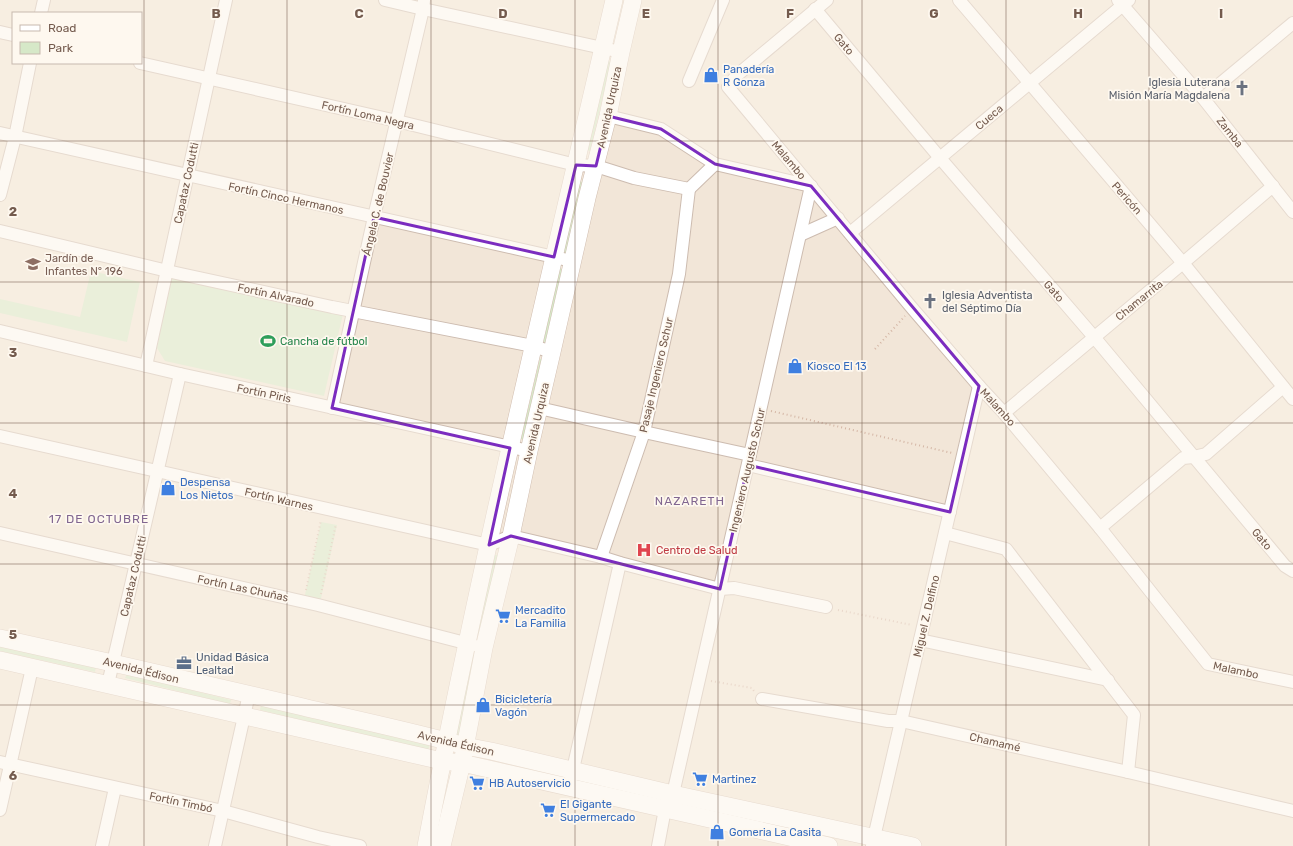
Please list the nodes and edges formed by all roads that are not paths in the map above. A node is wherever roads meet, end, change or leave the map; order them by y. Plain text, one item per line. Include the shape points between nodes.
1 (44, 0) edge
2 (226, 0) edge
3 (385, 0) edge
4 (614, 0) edge
5 (633, 0) edge
6 (723, 0) edge
7 (827, 0) edge
8 (959, 0) edge
9 (1123, 2) edge
10 (424, 5) edge
11 (816, 9) junction
12 (41, 12) edge
13 (1293, 23) edge
14 (0, 32) edge
15 (12, 35) edge
16 (603, 48) junction
17 (621, 52) junction
18 (142, 63) edge
19 (30, 64) edge
20 (209, 78) junction
21 (689, 80) dead end
22 (1029, 84) junction
23 (1203, 98) junction
24 (608, 116) junction
25 (398, 121) junction
26 (0, 133) edge
27 (15, 137) junction
28 (940, 158) junction
29 (714, 164) junction
30 (576, 165) junction
31 (596, 166) junction
32 (188, 176) junction
33 (811, 186) junction
34 (1273, 186) junction
35 (689, 189) junction
36 (0, 195) edge
37 (1291, 204) edge
38 (374, 217) junction
39 (838, 218) junction
40 (0, 231) edge
41 (850, 233) junction
42 (800, 235) junction
43 (554, 257) junction
44 (572, 261) junction
45 (1183, 263) junction
46 (167, 270) junction
47 (353, 311) junction
48 (0, 331) edge
49 (1094, 336) junction
50 (533, 346) junction
51 (552, 352) junction
52 (146, 366) junction
53 (180, 374) junction
54 (979, 386) junction
55 (1283, 387) junction
56 (1293, 399) edge
57 (332, 408) junction
58 (539, 408) junction
59 (1004, 413) junction
60 (644, 432) junction
61 (0, 436) edge
62 (510, 448) junction
63 (529, 451) junction
64 (1193, 457) junction
65 (749, 460) junction
66 (158, 470) junction
67 (950, 512) junction
68 (1100, 528) junction
69 (0, 533) edge
70 (945, 533) junction
71 (511, 536) junction
72 (489, 545) junction
73 (601, 557) junction
74 (620, 563) junction
75 (136, 564) junction
76 (1293, 571) edge
77 (720, 589) junction
78 (826, 607) road end
79 (0, 638) edge
80 (920, 640) junction
81 (466, 644) junction
82 (484, 648) junction
83 (0, 660) edge
84 (113, 662) junction
85 (32, 668) junction
86 (1108, 680) junction
87 (1293, 682) edge
88 (108, 684) junction
89 (249, 694) junction
90 (762, 699) road end
91 (244, 716) junction
92 (901, 721) junction
93 (446, 741) junction
94 (465, 746) junction
95 (442, 761) junction
96 (5, 763) edge
97 (462, 763) junction
98 (572, 771) junction
99 (1128, 772) junction
100 (569, 787) junction
101 (116, 788) junction
102 (673, 794) junction
103 (665, 809) junction
104 (0, 810) edge
105 (223, 811) junction
106 (1293, 811) edge
107 (317, 842) edge
108 (873, 842) edge
109 (102, 846) edge
110 (215, 846) edge
111 (360, 846) edge
112 (426, 846) edge
113 (442, 846) edge
114 (658, 846) edge
115 (829, 846) edge
116 (913, 846) edge

1 - 12 street
2 - 20 street, Capataz Codutti
3 - 10 street
4 - 16 main road, Avenida Urquiza
5 - 17 main road, Avenida Urquiza
6 - 21 street
7 - 11 street
8 - 22 street, Pericón
9 - 22 street, Cueca
9 - 23 street, Zamba
10 - 16 street
10 - 25 street, Ángela C. de Bouvier
11 - 28 street, Gato
11 - 33 street, Malambo via 736,76 728,87
13 - 23 street
14 - 15 street
16 - 17 street
16 - 30 main road, Avenida Urquiza
17 - 24 main road, Avenida Urquiza
18 - 20 street, Fortín Loma Negra
19 - 27 street
20 - 25 street, Fortín Loma Negra
20 - 32 street, Capataz Codutti
22 - 28 street, Cueca
22 - 45 street, Pericón
23 - 34 street, Zamba
24 - 29 street via 661,129
24 - 31 main road, Avenida Urquiza
25 - 30 street, Fortín Loma Negra
25 - 38 street, Ángela C. de Bouvier
26 - 27 street, Fortín Cinco Hermanos
27 - 32 street, Fortín Cinco Hermanos
27 - 36 street
28 - 41 street, Cueca
28 - 49 street, Gato
29 - 33 street
29 - 35 street
30 - 31 street, Fortín Loma Negra
30 - 43 main road, Avenida Urquiza
31 - 35 street, Fortín Loma Negra via 634,178
31 - 44 main road, Avenida Urquiza
32 - 38 street, Fortín Cinco Hermanos
32 - 46 street, Capataz Codutti
33 - 39 street, Malambo
33 - 42 street, Ingeniero Augusto Schur
34 - 37 street, Zamba
34 - 45 street, Chamarrita
35 - 60 street, Pasaje Ingeniero Schur via 679,274
38 - 43 street, Fortín Cinco Hermanos
38 - 47 street, Ángela C. de Bouvier
39 - 41 street, Malambo
39 - 42 street
40 - 46 street, Fortín Alvarado
41 - 54 street, Malambo
42 - 65 street, Ingeniero Augusto Schur
43 - 44 street, Fortín Cinco Hermanos
43 - 50 main road, Avenida Urquiza
44 - 51 main road, Avenida Urquiza
45 - 49 street, Chamarrita
45 - 55 street, Pericón
46 - 47 street, Fortín Alvarado
46 - 52 street, Capataz Codutti
47 - 50 street, Fortín Alvarado
47 - 57 street, Ángela C. de Bouvier
48 - 52 street, Fortín Piris
49 - 59 street, Chamarrita
49 - 64 street, Gato
50 - 51 street, Fortín Alvarado
50 - 62 main road, Avenida Urquiza
51 - 58 main road, Avenida Urquiza
52 - 53 street, Fortín Piris
53 - 57 street, Fortín Piris
53 - 66 street, Capataz Codutti
54 - 59 street, Malambo
54 - 67 street, Miguel Z. Delfino
55 - 56 street, Pericón
55 - 64 street via 1206,454
57 - 62 street, Fortín Piris
58 - 60 street
58 - 63 main road, Avenida Urquiza
59 - 68 street, Malambo
60 - 65 street
60 - 73 street, Pasaje Ingeniero Schur
61 - 66 street, Fortín Warnes
62 - 63 street, Fortín Piris
62 - 72 main road, Avenida Urquiza
63 - 71 main road, Avenida Urquiza
64 - 68 street via 1183,458
64 - 76 street, Gato via 1285,566
65 - 67 street
65 - 77 street, Ingeniero Augusto Schur
66 - 72 street, Fortín Warnes via 324,510
66 - 75 street, Capataz Codutti
67 - 70 street, Miguel Z. Delfino
68 - 87 street, Malambo via 1208,664
69 - 75 street, Fortín Las Chuñas
70 - 80 street, Miguel Z. Delfino
70 - 86 street via 1006,549
71 - 72 street
71 - 73 street
71 - 82 main road, Avenida Urquiza
72 - 81 main road, Avenida Urquiza
73 - 74 street
74 - 77 street
74 - 98 street
75 - 81 street, Fortín Las Chuñas via 303,601
75 - 84 street, Capataz Codutti
77 - 78 street via 734,588
77 - 102 street, Ingeniero Augusto Schur
79 - 84 main road, Avenida Édison
80 - 86 street
80 - 92 street, Miguel Z. Delfino
81 - 82 street, Fortín Las Chuñas
81 - 93 main road, Avenida Urquiza
82 - 94 main road, Avenida Urquiza
83 - 85 main road, Avenida Édison
84 - 88 street, Capataz Codutti
84 - 89 main road, Avenida Édison
85 - 88 main road, Avenida Édison
85 - 96 street
86 - 99 street via 1134,715
88 - 91 main road, Avenida Édison
89 - 91 street
89 - 93 main road, Avenida Édison
90 - 92 street, Chamamé via 888,721
91 - 95 main road, Avenida Édison
91 - 105 street
92 - 99 street, Chamamé
92 - 108 street, Miguel Z. Delfino
93 - 94 main road, Avenida Édison
93 - 95 main road, Avenida Urquiza
94 - 97 main road, Avenida Urquiza
94 - 98 main road, Avenida Édison
95 - 97 main road, Avenida Édison
95 - 112 main road, Avenida Urquiza
96 - 101 street, Fortín Timbó
96 - 104 street
97 - 100 main road, Avenida Édison
97 - 113 main road, Avenida Urquiza
98 - 100 street
98 - 102 main road, Avenida Édison
99 - 106 street, Chamamé
100 - 103 main road, Avenida Édison
101 - 105 street, Fortín Timbó
101 - 109 street
102 - 103 street, Ingeniero Augusto Schur
102 - 108 main road, Avenida Édison
103 - 114 street, Ingeniero Augusto Schur
103 - 115 main road, Avenida Édison
105 - 107 street, Fortín Timbó
105 - 110 street
107 - 111 street, Fortín Timbó
108 - 116 main road, Avenida Édison

